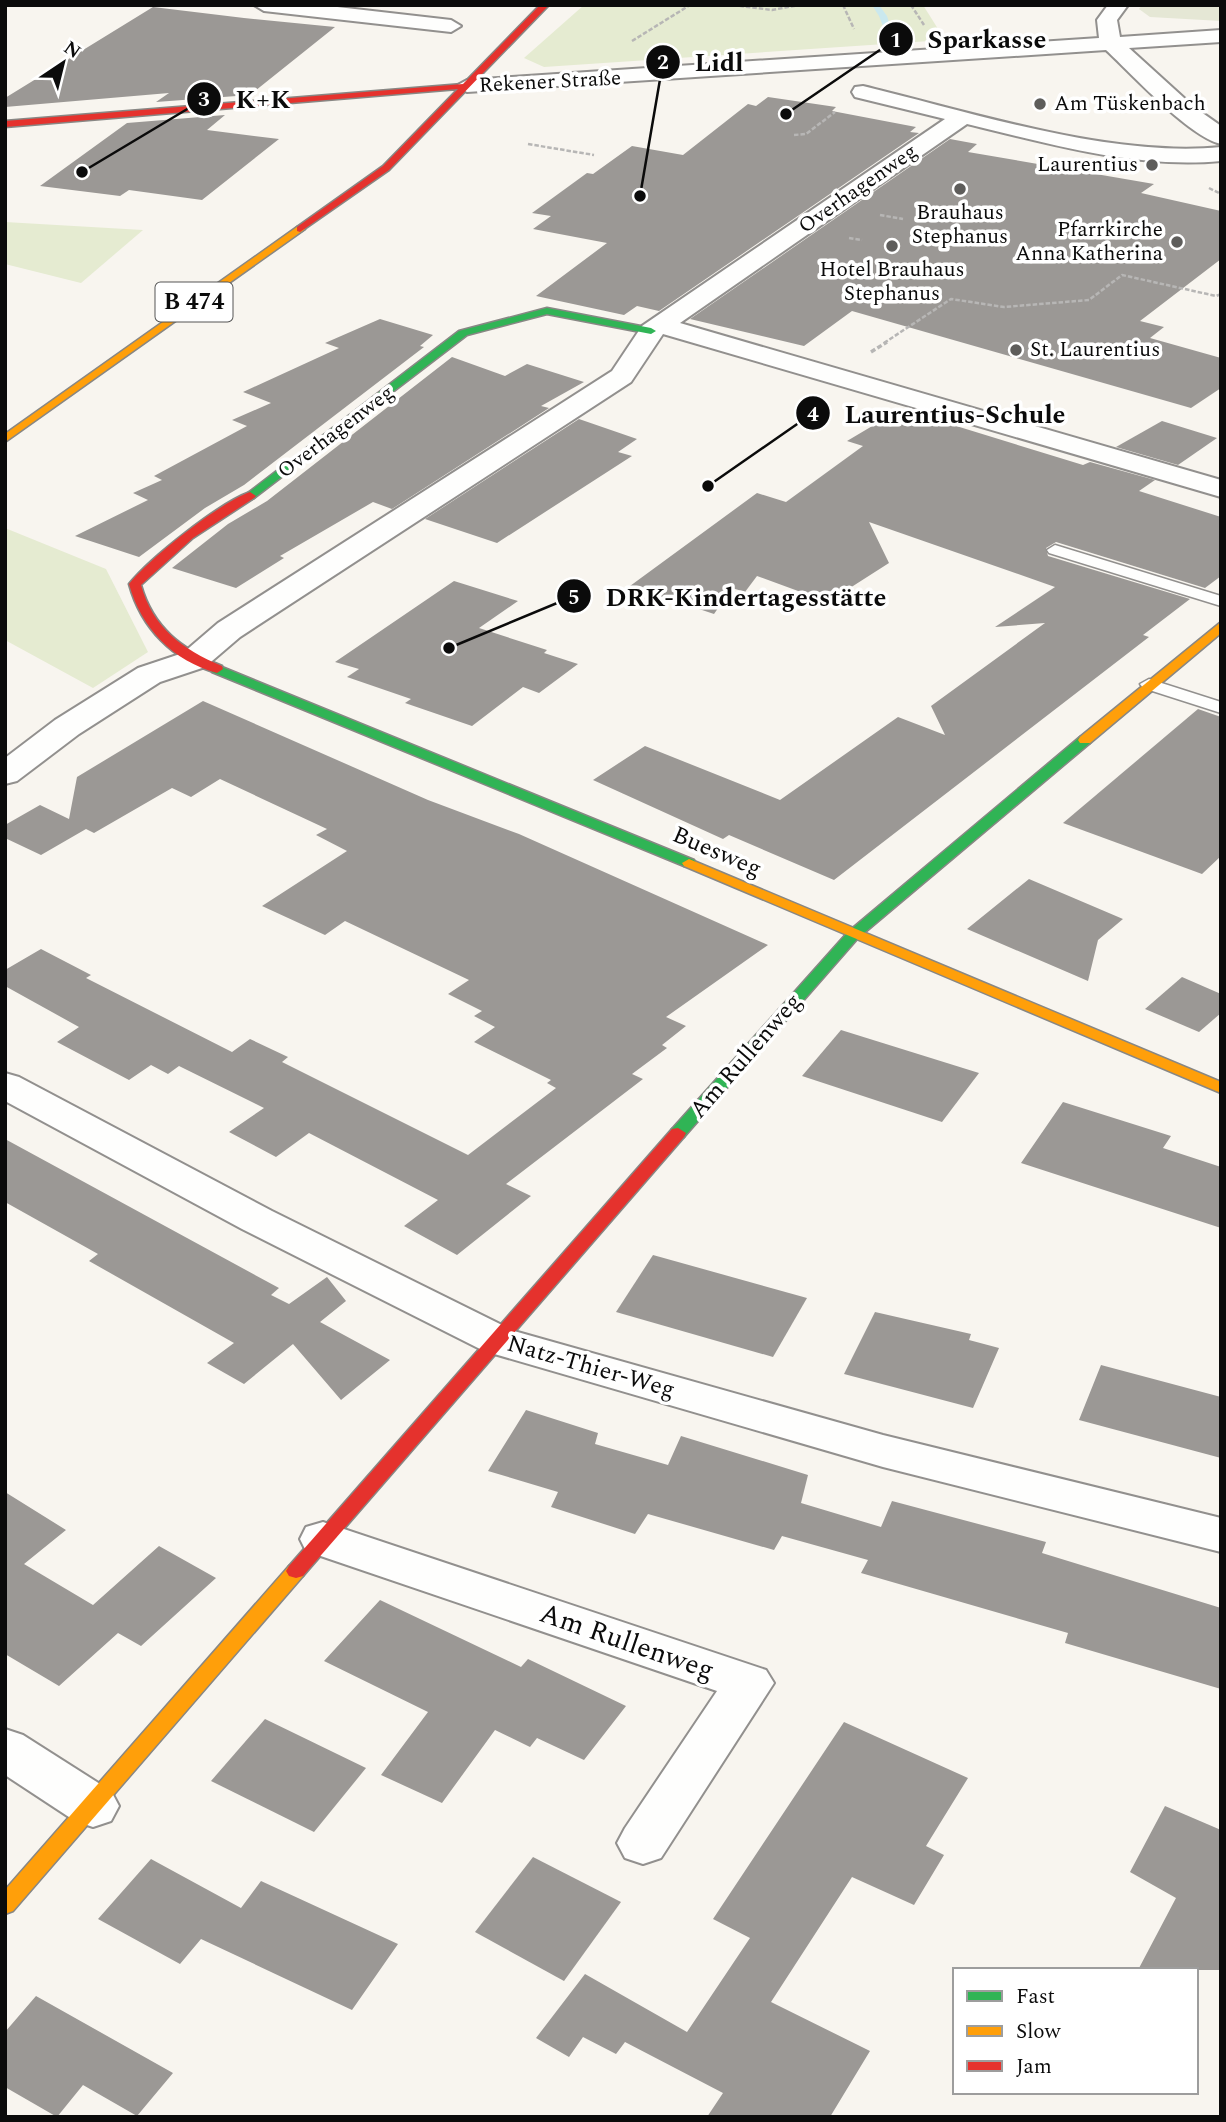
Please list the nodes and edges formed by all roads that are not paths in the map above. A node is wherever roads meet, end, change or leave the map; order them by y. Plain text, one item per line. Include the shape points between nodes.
1 (264, 5) edge
2 (545, 5) edge
3 (1118, 5) edge
4 (451, 26) dead end
5 (1221, 36) edge
6 (1110, 43) junction
7 (467, 86) junction
8 (863, 92) road end
9 (961, 118) junction
10 (5, 124) edge
11 (1221, 137) edge
12 (1221, 154) edge
13 (655, 328) junction
14 (5, 439) edge
15 (1221, 488) edge
16 (1055, 550) dead end
17 (1221, 601) edge
18 (1221, 626) edge
19 (194, 660) junction
20 (1149, 684) junction
21 (1221, 708) edge
22 (5, 774) edge
23 (853, 935) junction
24 (5, 1085) edge
25 (1221, 1088) edge
26 (499, 1341) junction
27 (1221, 1535) edge
28 (323, 1539) junction
29 (5, 1749) edge
30 (93, 1806) junction
31 (643, 1843) dead end
32 (5, 1905) edge

1 - 4 street via 370,25
2 - 7 street, B 474
3 - 6 street via 1107,20
5 - 6 street, Rekener Straße
6 - 7 street, Rekener Straße
6 - 11 street via 1186,112
7 - 10 street, Rekener Straße
7 - 14 street, B 474 via 386,168
8 - 9 street, Overhagenweg
9 - 12 street, Overhagenweg via 1135,154 1192,158
9 - 13 street, Overhagenweg
13 - 15 street via 837,374
13 - 19 street, Overhagenweg via 622,376 229,630
13 - 19 street, Overhagenweg via 547,311 463,333 142,575 135,584 139,608 154,632
16 - 17 lane
18 - 20 street, Am Rullenweg
19 - 22 street, Overhagenweg via 149,675 67,727
19 - 23 street, Buesweg via 510,788
20 - 21 lane
20 - 23 street, Am Rullenweg
23 - 25 street, Buesweg
23 - 26 street, Am Rullenweg
24 - 26 street, Natz-Thier-Weg via 257,1220
26 - 27 street, Natz-Thier-Weg via 883,1451
26 - 28 street, Am Rullenweg
28 - 30 street, Am Rullenweg
28 - 31 street, Am Rullenweg via 750,1683
29 - 30 street
30 - 32 street, Am Rullenweg

